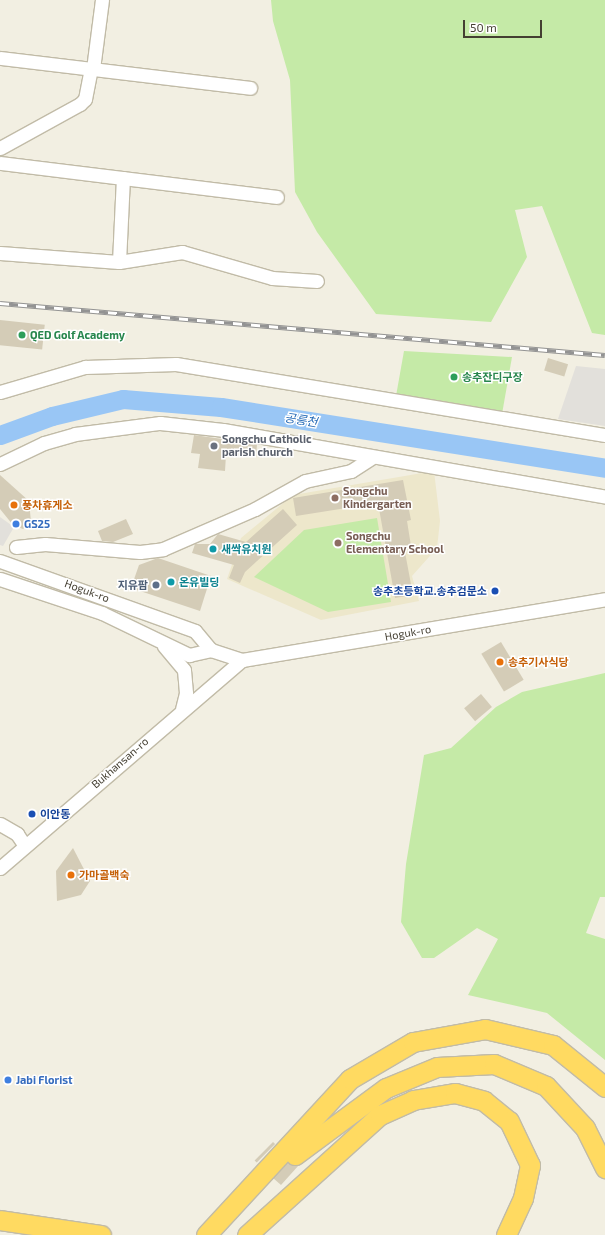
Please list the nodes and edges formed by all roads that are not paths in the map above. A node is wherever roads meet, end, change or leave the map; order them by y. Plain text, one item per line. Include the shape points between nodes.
1 (102, 0) edge
2 (0, 58) edge
3 (92, 69) junction
4 (250, 88) dead end
5 (0, 148) edge
6 (0, 163) edge
7 (123, 178) junction
8 (277, 197) dead end
9 (0, 253) edge
10 (119, 262) junction
11 (317, 281) dead end
12 (0, 392) edge
13 (605, 435) edge
14 (371, 458) junction
15 (0, 464) edge
16 (605, 497) edge
17 (16, 547) dead end
18 (0, 561) edge
19 (0, 579) edge
20 (605, 599) edge
21 (161, 644) junction
22 (211, 650) junction
23 (242, 660) junction
24 (182, 709) junction
25 (0, 824) edge
26 (25, 846) junction
27 (0, 868) edge
28 (605, 1087) edge
29 (605, 1168) edge
30 (237, 1203) junction
31 (0, 1220) edge
32 (101, 1235) edge
33 (206, 1235) edge
34 (247, 1235) edge
35 (506, 1235) edge

1 - 3 street
2 - 3 street
3 - 4 street
3 - 5 street via 85,99 80,104
6 - 7 street
7 - 8 street
7 - 10 street
9 - 10 street
10 - 11 street via 182,252 272,278
12 - 13 street via 85,367 176,364
14 - 15 street via 223,430 160,423 75,434 44,443
14 - 16 street
14 - 17 street via 351,471 306,481 255,509 163,549 125,552 45,544
18 - 22 street, Hoguk-ro via 195,631
19 - 21 street, Hoguk-ro via 102,613
20 - 23 street, Hoguk-ro via 275,657
21 - 22 street, Hoguk-ro via 189,655
21 - 24 street via 184,670 186,694
22 - 23 street, Hoguk-ro
23 - 24 street, Bukhansan-ro
24 - 26 street, Bukhansan-ro
25 - 26 street via 17,834
26 - 27 street, Bukhansan-ro
28 - 30 highway via 553,1045 485,1029 413,1042 350,1079
29 - 30 highway via 585,1128 546,1086 494,1064 438,1067 386,1088 325,1131
30 - 33 highway
31 - 32 highway
34 - 35 highway via 380,1114 413,1100 455,1093 484,1101 509,1121 530,1164 523,1198

